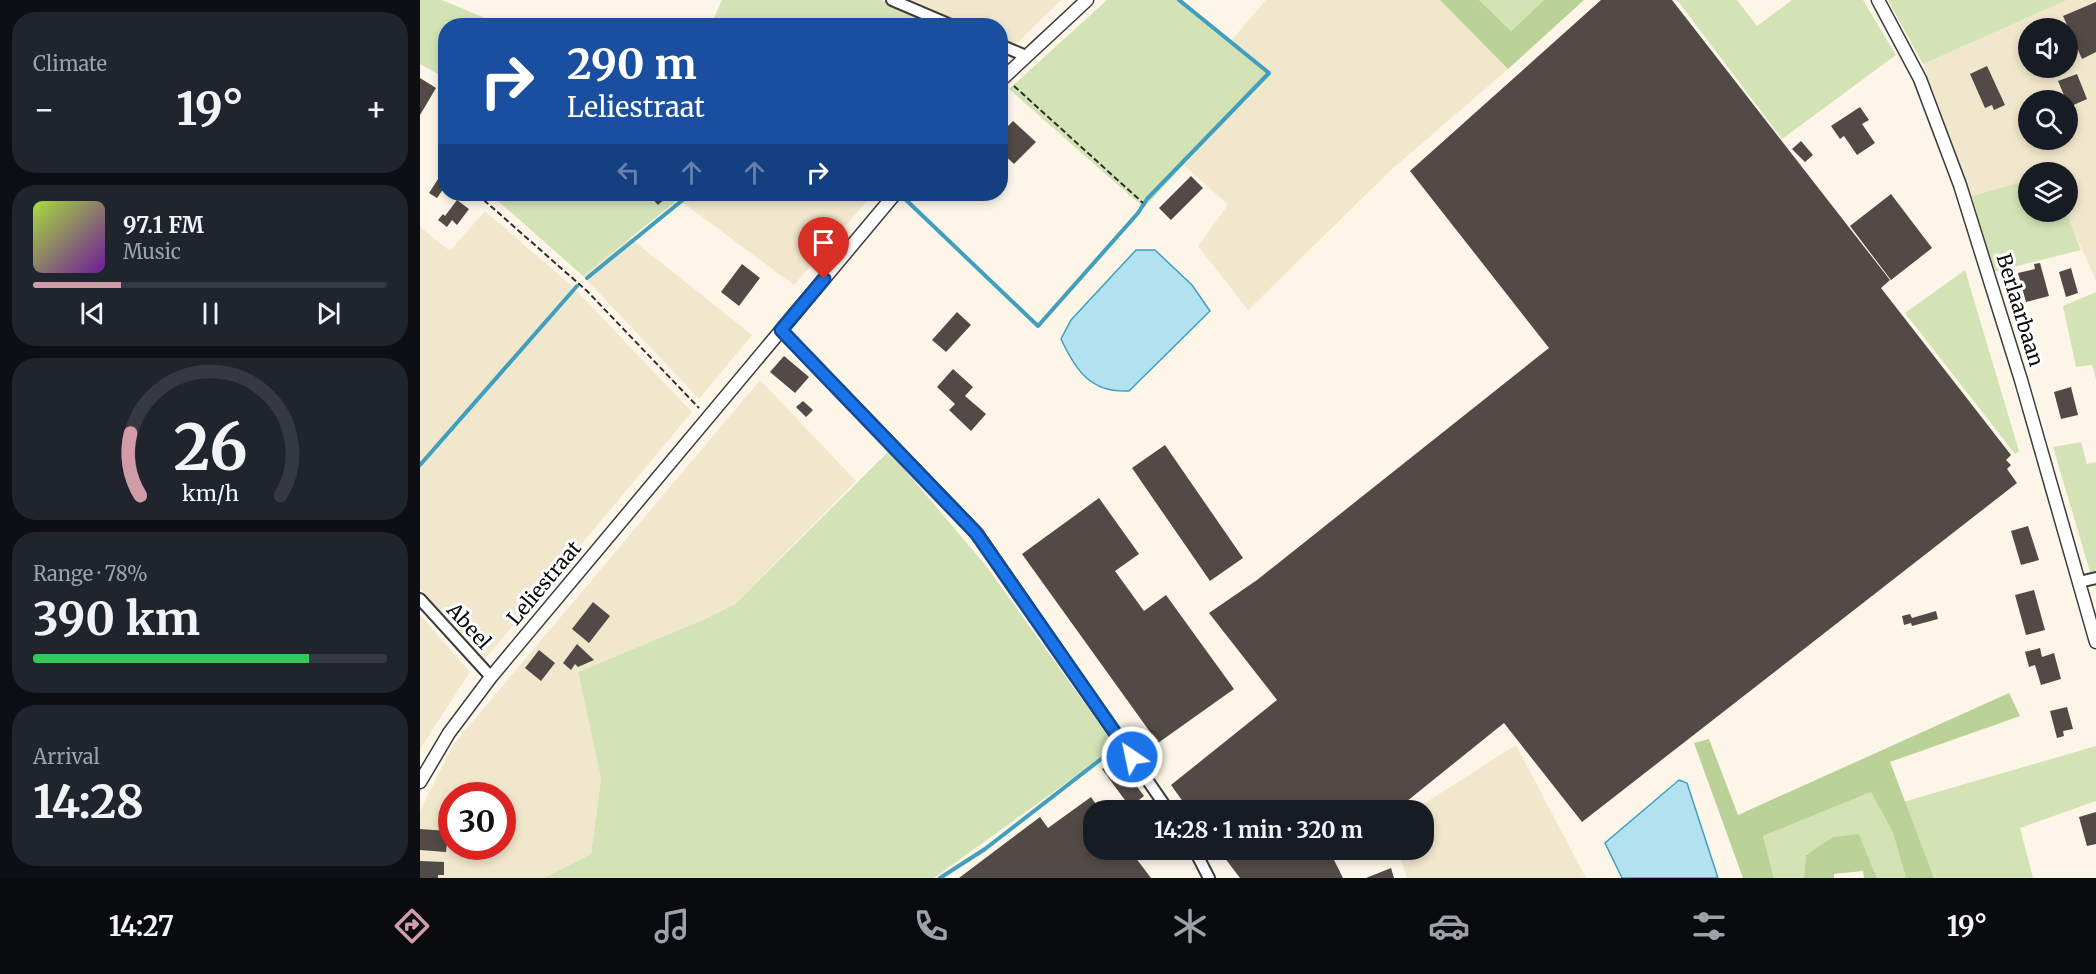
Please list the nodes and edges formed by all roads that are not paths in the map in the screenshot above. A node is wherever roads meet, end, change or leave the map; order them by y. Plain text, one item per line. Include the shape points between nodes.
1 (892, 0) edge
2 (1087, 0) edge
3 (1878, 0) edge
4 (934, 18) edge
5 (1008, 48) edge
6 (1026, 56) junction
7 (1008, 73) edge
8 (889, 201) edge
9 (781, 330) junction
10 (2096, 578) edge
11 (2079, 582) junction
12 (420, 599) edge
13 (2096, 642) edge
14 (490, 677) junction
15 (420, 782) edge
16 (1161, 800) edge
17 (1200, 860) edge
18 (1209, 878) edge

1 - 4 street
2 - 6 street
3 - 11 street, Berlaarbaan via 1920,79 1960,185
5 - 6 street
6 - 7 street
8 - 9 street, Leliestraat
9 - 14 street, Leliestraat
9 - 16 street via 976,533
10 - 11 street
11 - 13 street, Berlaarbaan
12 - 14 street, Abeel
14 - 15 street, Leliestraat
17 - 18 street

